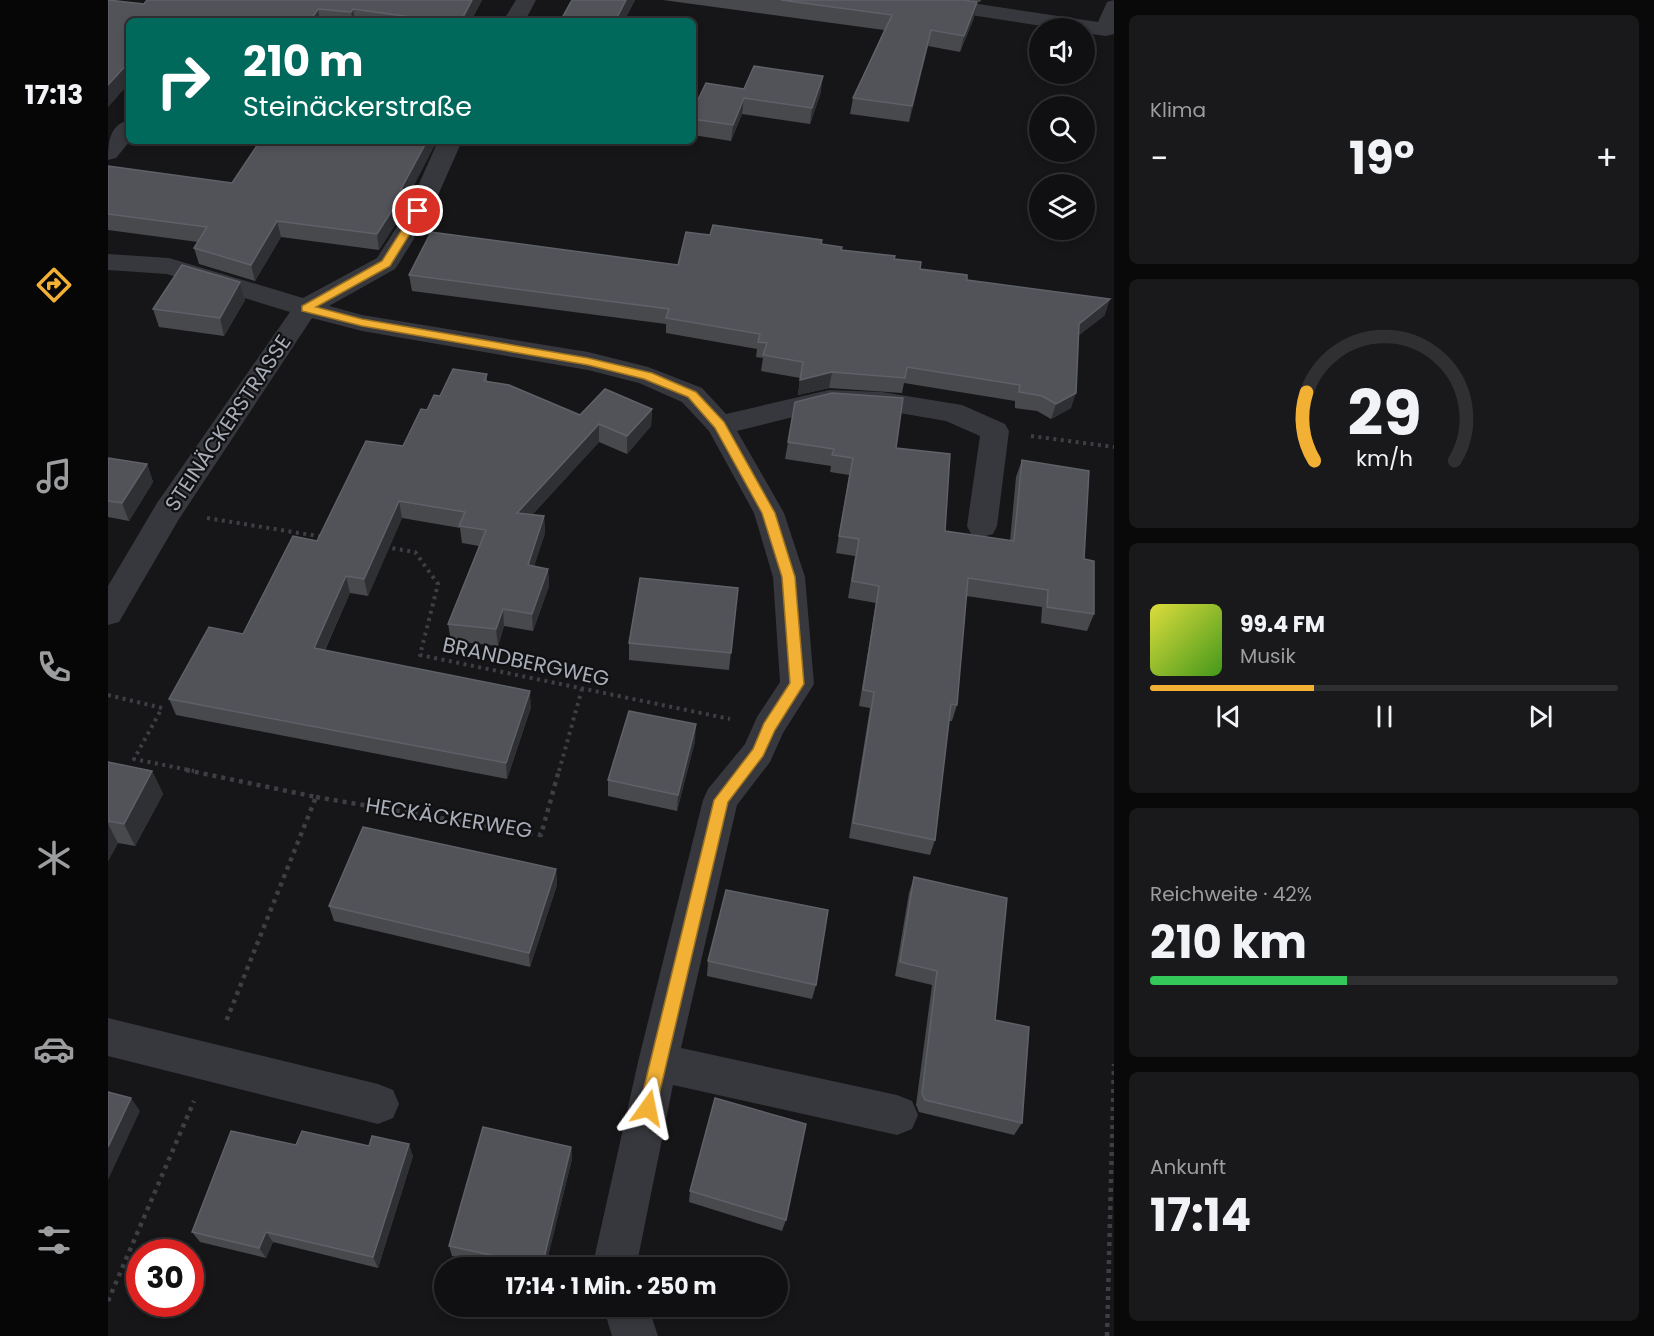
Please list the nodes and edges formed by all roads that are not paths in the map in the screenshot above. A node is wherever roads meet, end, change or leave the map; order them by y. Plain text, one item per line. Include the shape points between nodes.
1 (526, 0) edge
2 (912, 0) edge
3 (1114, 6) edge
4 (516, 18) edge
5 (126, 117) edge
6 (449, 144) edge
7 (108, 153) edge
8 (108, 262) edge
9 (306, 308) junction
10 (720, 425) junction
11 (982, 526) dead end
12 (108, 613) edge
13 (108, 1037) edge
14 (658, 1062) junction
15 (378, 1104) dead end
16 (897, 1114) dead end
17 (616, 1257) edge
18 (629, 1317) edge
19 (635, 1336) edge

1 - 4 street
2 - 3 street via 1106,30
5 - 7 street
6 - 9 street, STEINÄCKERSTRASSE via 418,211 386,263
8 - 9 street via 170,266
9 - 10 street via 362,323 588,361 648,376 692,394
9 - 12 street, STEINÄCKERSTRASSE via 168,511
10 - 11 street via 829,399 882,401 952,412 995,431
10 - 14 street via 769,513 789,577 797,684 758,752 722,800
13 - 15 street
14 - 16 street
14 - 17 street
18 - 19 street

